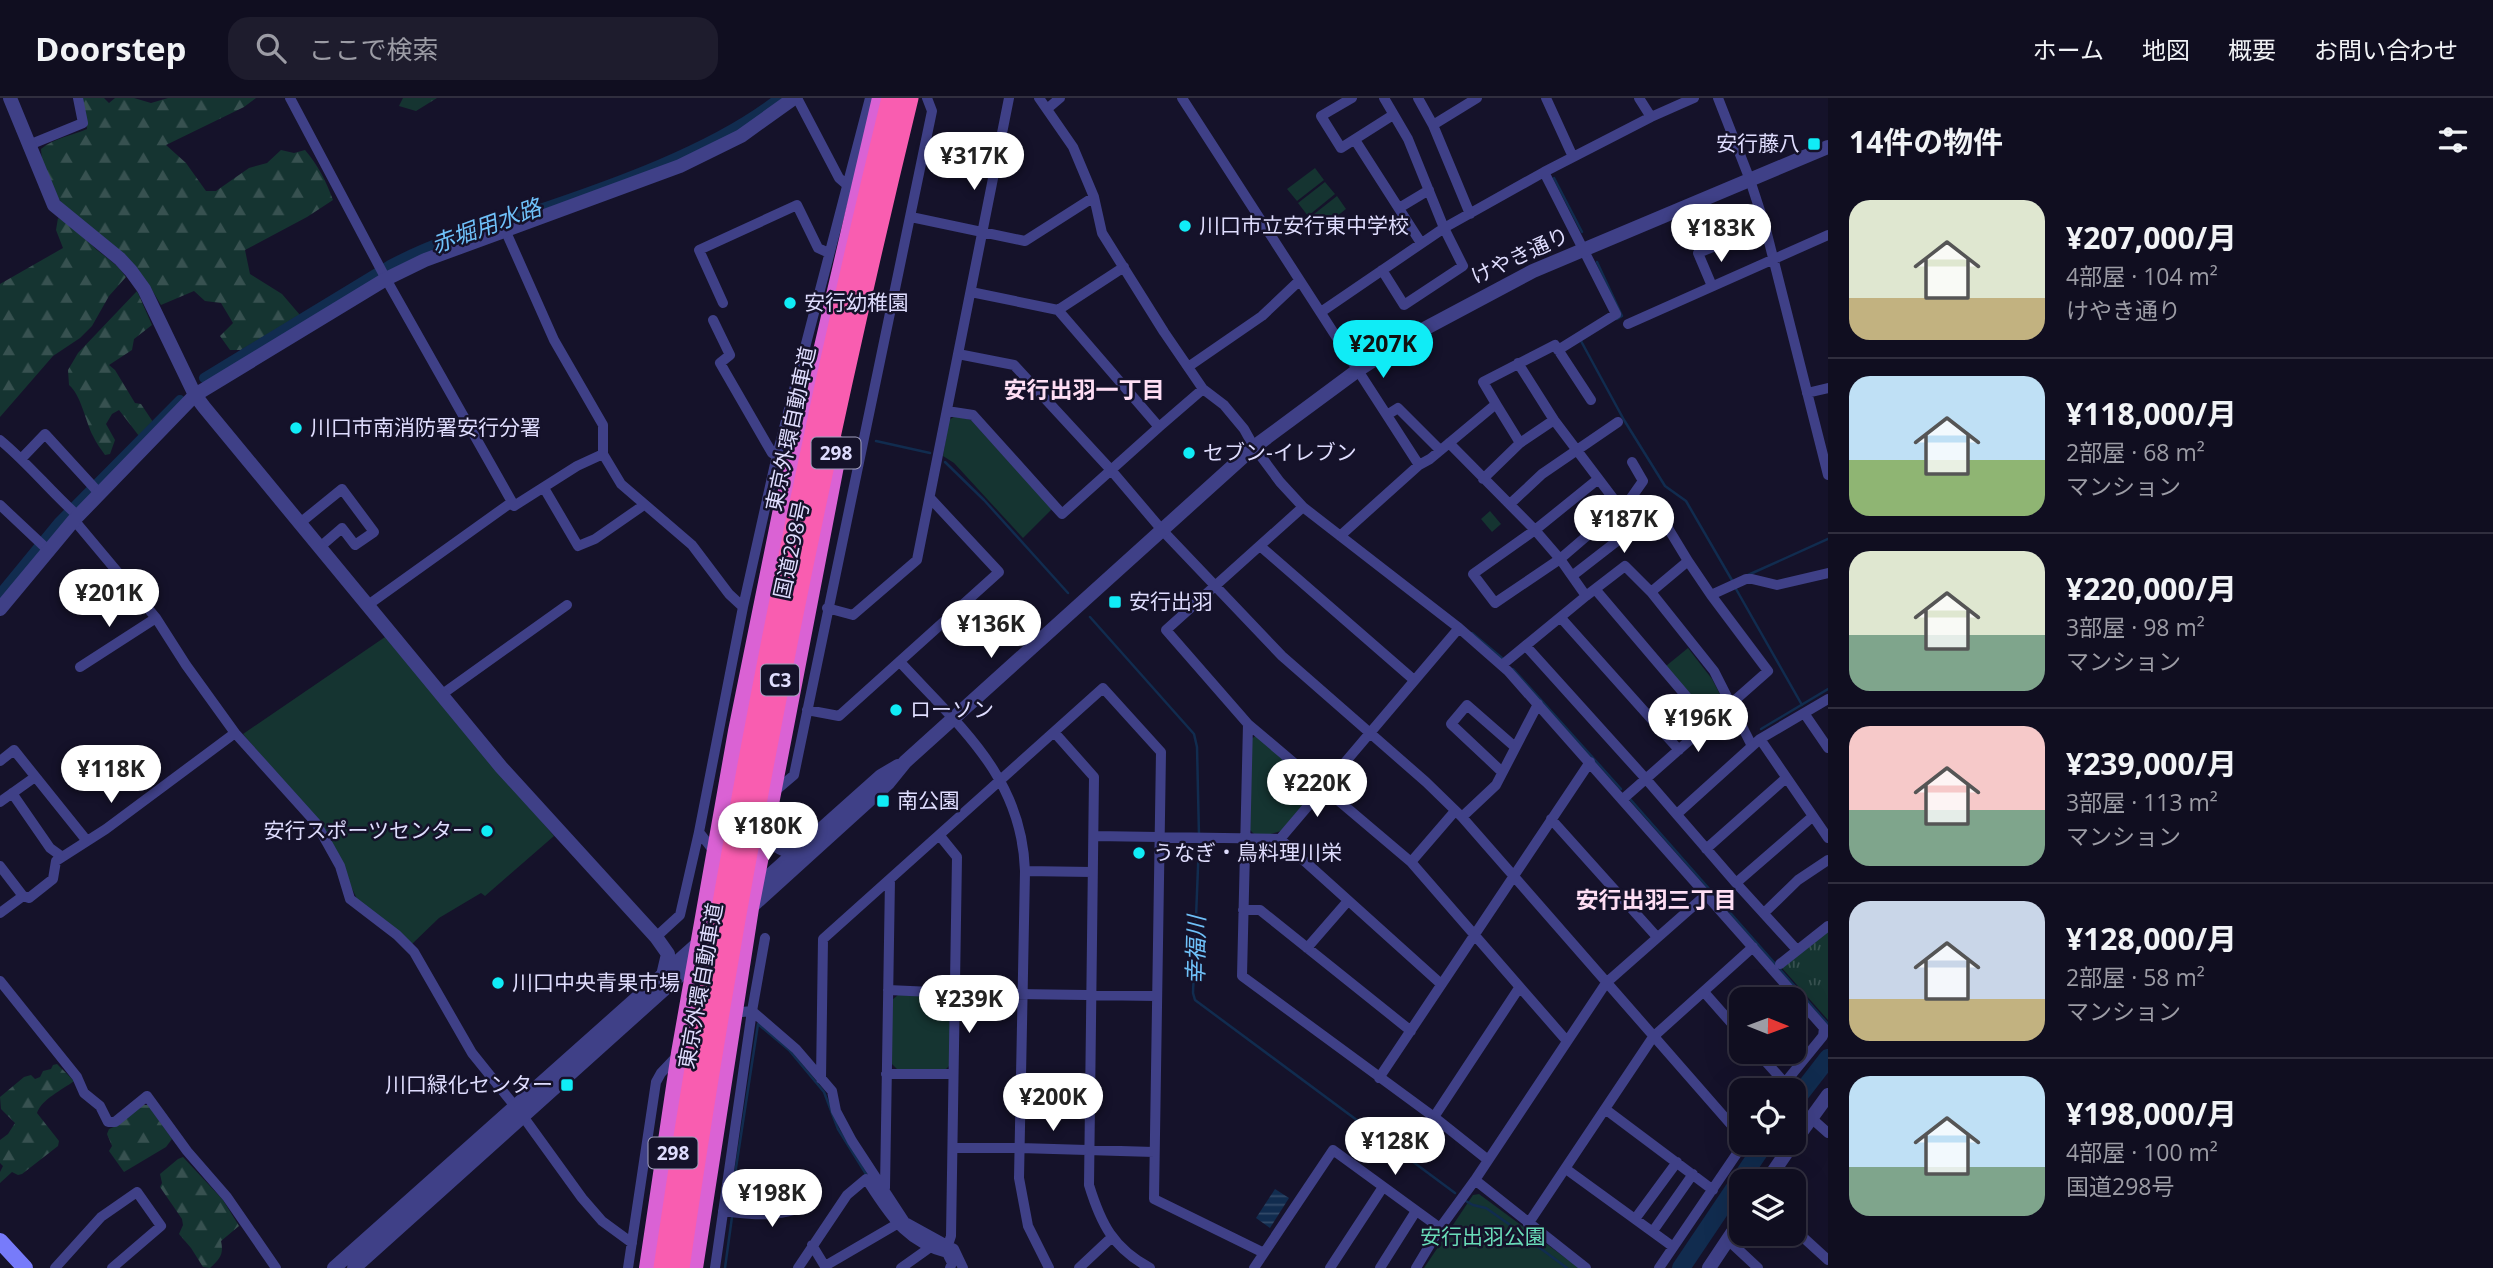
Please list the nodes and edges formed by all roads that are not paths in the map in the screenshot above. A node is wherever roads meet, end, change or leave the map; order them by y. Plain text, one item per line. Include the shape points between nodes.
1 (10, 98) edge
2 (78, 98) edge
3 (290, 98) edge
4 (795, 98) edge
5 (870, 98) edge
6 (881, 98) edge
7 (891, 98) edge
8 (909, 98) edge
9 (918, 98) edge
10 (927, 98) edge
11 (1009, 98) edge
12 (1039, 98) edge
13 (1060, 98) edge
14 (1182, 98) edge
15 (1352, 98) edge
16 (1384, 98) edge
17 (1418, 98) edge
18 (1477, 98) edge
19 (1546, 98) edge
20 (1639, 98) edge
21 (1691, 98) edge
22 (1718, 98) edge
23 (1464, 101) edge
24 (1047, 108) junction
25 (1393, 115) junction
26 (1651, 117) junction
27 (1433, 125) junction
28 (1355, 140) junction
29 (29, 145) junction
30 (1828, 147) edge
31 (1573, 157) junction
32 (1544, 172) junction
33 (1750, 180) junction
34 (847, 185) junction
35 (1429, 190) junction
36 (1094, 197) junction
37 (1399, 208) junction
38 (1470, 214) junction
39 (911, 217) junction
40 (1765, 226) junction
41 (1444, 228) junction
42 (506, 232) junction
43 (982, 232) junction
44 (1828, 235) edge
45 (1421, 243) junction
46 (1585, 249) junction
47 (829, 253) junction
48 (1773, 259) junction
49 (1124, 267) junction
50 (1382, 270) junction
51 (386, 279) junction
52 (1299, 281) junction
53 (1712, 286) junction
54 (971, 292) junction
55 (723, 303) dead end
56 (1058, 310) junction
57 (1321, 312) junction
58 (713, 320) dead end
59 (1628, 324) dead end
60 (1558, 350) junction
61 (958, 354) junction
62 (1518, 363) junction
63 (1188, 367) junction
64 (1358, 370) junction
65 (1203, 388) junction
66 (1828, 388) edge
67 (1807, 393) junction
68 (195, 395) junction
69 (811, 398) junction
70 (1591, 400) dead end
71 (1496, 404) junction
72 (845, 411) junction
73 (947, 411) junction
74 (1387, 415) junction
75 (1554, 420) junction
76 (1618, 422) dead end
77 (1160, 427) junction
78 (0, 440) edge
79 (1520, 443) junction
80 (1445, 446) junction
81 (1254, 447) junction
82 (1575, 450) junction
83 (603, 454) junction
84 (777, 455) junction
85 (22, 458) junction
86 (1632, 462) dead end
87 (1419, 465) junction
88 (1111, 470) junction
89 (1828, 475) edge
90 (1483, 480) junction
91 (1597, 480) junction
92 (544, 488) junction
93 (99, 493) junction
94 (930, 498) junction
95 (512, 502) junction
96 (1510, 503) junction
97 (0, 505) edge
98 (644, 505) junction
99 (1619, 506) junction
100 (1303, 507) junction
101 (76, 518) junction
102 (300, 523) junction
103 (1162, 530) junction
104 (1535, 530) junction
105 (1340, 536) junction
106 (1260, 546) junction
107 (320, 547) junction
108 (49, 551) junction
109 (1560, 559) junction
110 (1688, 561) junction
111 (1828, 573) edge
112 (1572, 576) junction
113 (1215, 586) junction
114 (1590, 592) junction
115 (1651, 592) junction
116 (1711, 595) junction
117 (368, 605) junction
118 (567, 605) dead end
119 (743, 607) junction
120 (827, 608) junction
121 (0, 610) edge
122 (156, 618) junction
123 (1561, 618) junction
124 (1459, 628) junction
125 (1526, 646) junction
126 (900, 662) junction
127 (1502, 665) junction
128 (80, 667) dead end
129 (1414, 680) junction
130 (441, 695) junction
131 (1828, 699) edge
132 (1538, 704) junction
133 (1730, 706) junction
134 (807, 710) junction
135 (1804, 713) junction
136 (953, 719) junction
137 (1709, 723) junction
138 (1248, 724) junction
139 (1054, 732) junction
140 (234, 733) junction
141 (1370, 733) junction
142 (1756, 743) junction
143 (1515, 747) junction
144 (1828, 748) edge
145 (1679, 750) junction
146 (0, 761) edge
147 (905, 762) junction
148 (1590, 762) junction
149 (1501, 771) junction
150 (35, 777) junction
151 (1786, 778) junction
152 (1646, 779) junction
153 (1002, 780) junction
154 (1323, 787) junction
155 (773, 792) junction
156 (12, 793) junction
157 (1623, 799) junction
158 (0, 802) edge
159 (729, 809) dead end
160 (763, 809) dead end
161 (1458, 814) junction
162 (1677, 814) junction
163 (1812, 817) junction
164 (1551, 819) junction
165 (699, 832) junction
166 (765, 835) junction
167 (940, 836) junction
168 (1094, 836) junction
169 (1160, 837) junction
170 (1828, 838) edge
171 (1244, 839) junction
172 (1280, 839) junction
173 (87, 841) junction
174 (1706, 849) junction
175 (716, 854) junction
176 (793, 854) junction
177 (61, 856) junction
178 (1828, 860) edge
179 (1411, 862) junction
180 (0, 866) edge
181 (1026, 871) junction
182 (1092, 872) junction
183 (1514, 878) junction
184 (890, 879) junction
185 (1735, 883) junction
186 (754, 889) junction
187 (1707, 894) junction
188 (23, 896) junction
189 (1347, 902) junction
190 (750, 908) junction
191 (1243, 911) junction
192 (0, 913) edge
193 (1764, 913) junction
194 (1828, 926) edge
195 (1474, 936) junction
196 (656, 937) junction
197 (1657, 937) junction
198 (765, 938) dead end
199 (700, 942) junction
200 (1753, 947) junction
201 (1307, 948) junction
202 (1797, 950) junction
203 (696, 961) junction
204 (1780, 964) dead end
205 (664, 971) junction
206 (0, 981) edge
207 (1441, 984) junction
208 (1606, 984) junction
209 (1519, 988) junction
210 (888, 990) junction
211 (1704, 992) junction
212 (659, 993) junction
213 (954, 993) junction
214 (1023, 993) junction
215 (1091, 995) junction
216 (1157, 996) junction
217 (687, 1011) junction
218 (752, 1011) junction
219 (732, 1013) junction
220 (1729, 1020) edge
221 (1411, 1031) junction
222 (1653, 1037) junction
223 (690, 1038) dead end
224 (723, 1040) dead end
225 (1566, 1040) junction
226 (680, 1053) junction
227 (886, 1074) junction
228 (953, 1074) junction
229 (1380, 1078) junction
230 (1789, 1078) edge
231 (821, 1079) junction
232 (1828, 1095) edge
233 (1605, 1109) junction
234 (519, 1111) junction
235 (1434, 1117) junction
236 (1810, 1117) junction
237 (1729, 1122) edge
238 (1806, 1123) edge
239 (1828, 1133) edge
240 (1020, 1147) junction
241 (953, 1148) junction
242 (1088, 1149) junction
243 (1154, 1152) junction
244 (1736, 1155) edge
245 (1488, 1160) junction
246 (1677, 1162) junction
247 (1566, 1169) junction
248 (1693, 1174) junction
249 (1475, 1180) junction
250 (1383, 1188) junction
251 (885, 1189) junction
252 (1713, 1190) junction
253 (812, 1201) dead end
254 (723, 1211) junction
255 (1416, 1211) junction
256 (1635, 1219) junction
257 (897, 1224) junction
258 (1528, 1224) junction
259 (1440, 1228) junction
260 (1653, 1231) junction
261 (1111, 1238) junction
262 (1728, 1240) joint
263 (1806, 1240) edge
264 (0, 1241) edge
265 (632, 1243) junction
266 (933, 1244) junction
267 (813, 1245) junction
268 (948, 1245) junction
269 (1672, 1246) junction
270 (1264, 1253) junction
271 (1828, 1260) edge
272 (825, 1267) edge
273 (25, 1268) edge
274 (55, 1268) edge
275 (112, 1268) edge
276 (276, 1268) edge
277 (334, 1268) edge
278 (354, 1268) edge
279 (628, 1268) edge
280 (648, 1268) edge
281 (655, 1268) edge
282 (663, 1268) edge
283 (680, 1268) edge
284 (688, 1268) edge
285 (694, 1268) edge
286 (715, 1268) edge
287 (799, 1268) edge
288 (901, 1268) edge
289 (950, 1268) edge
290 (963, 1268) edge
291 (1049, 1268) edge
292 (1079, 1268) edge
293 (1150, 1268) edge
294 (1254, 1268) edge
295 (1330, 1268) edge
296 (1380, 1268) edge
297 (1416, 1268) edge
298 (1586, 1268) edge
299 (1659, 1268) edge
300 (1709, 1268) edge
301 (1758, 1268) edge

1 - 29 street
2 - 29 street via 83,123
3 - 51 street
4 - 34 street
4 - 42 street via 713,151
5 - 34 street
6 - 69 highway, 国道298号 / 298
7 - 282 highway, 東京外環自動車道 / C3, bridge via 776,610 738,808
8 - 283 highway, 東京外環自動車道 / C3, bridge via 842,386 768,742
9 - 72 highway, 国道298号 / 298
10 - 39 street via 932,111
11 - 43 street
12 - 24 street
13 - 24 street
14 - 52 street
15 - 28 street via 1321,116 1340,148
16 - 25 street
17 - 27 street
18 - 23 street
19 - 31 street
20 - 26 street
21 - 26 street
22 - 33 street
23 - 27 street
24 - 36 street via 1073,147
25 - 28 street
25 - 35 street
26 - 31 street
27 - 38 street
28 - 37 street
29 - 68 street via 54,205 120,259 144,289
30 - 33 street, けやき通り
31 - 32 street
32 - 38 street
32 - 46 street
33 - 40 street
33 - 46 street, けやき通り
34 - 47 street
35 - 37 street
35 - 41 street
36 - 43 street via 1025,241
36 - 49 street via 1102,233
37 - 45 street
38 - 41 street
39 - 43 street
39 - 120 street
40 - 48 street
40 - 53 street via 1698,253
41 - 45 street
41 - 50 street via 1463,266 1404,304
42 - 51 street
42 - 83 street via 554,340 603,425
43 - 54 street
44 - 48 street
45 - 50 street
46 - 60 street via 1616,314
46 - 64 street, けやき通り via 1475,301
47 - 55 street via 818,248 797,205 711,244 699,250
47 - 84 street
48 - 53 street
48 - 67 street
49 - 56 street
49 - 63 street
50 - 57 street
51 - 68 street
51 - 95 street
52 - 57 street
52 - 63 street via 1262,316
53 - 59 street
54 - 56 street
54 - 61 street
56 - 77 street
57 - 64 street
58 - 84 street via 730,355 720,363
60 - 62 street via 1555,345
60 - 70 street
61 - 73 street
61 - 88 street via 1014,365
62 - 71 street via 1483,382
62 - 75 street
63 - 65 street
64 - 74 street
64 - 81 street, けやき通り
65 - 77 street
65 - 81 street via 1224,405
66 - 67 street
67 - 89 street
68 - 93 street
68 - 102 street
69 - 159 highway, 国道298号 / 298
69 - 175 highway via 763,594
71 - 79 street
71 - 80 street
72 - 155 highway
72 - 160 highway, 国道298号 / 298
73 - 88 street via 972,415 1062,514
73 - 94 street
74 - 80 street via 1398,408
74 - 87 street
75 - 79 street
75 - 82 street
76 - 82 street
77 - 88 street
78 - 85 street
79 - 90 street
80 - 87 street
80 - 90 street
81 - 100 street
81 - 103 street, けやき通り
82 - 91 street
82 - 96 street
83 - 92 street
83 - 98 street via 621,484
84 - 119 street
85 - 93 street via 45,434
85 - 101 street
86 - 99 street via 1643,481
87 - 105 street
88 - 103 street
90 - 96 street
91 - 99 street
91 - 104 street
92 - 95 street via 514,506
92 - 98 street via 578,546
93 - 101 street
94 - 120 street via 917,559 853,615
94 - 126 street via 999,572
95 - 117 street
96 - 104 street
97 - 108 street
98 - 119 street via 692,545
99 - 109 street
100 - 105 street
100 - 106 street
101 - 108 street
101 - 122 street
102 - 107 street
102 - 107 street via 342,489 374,532 355,545 342,528
103 - 113 street
103 - 136 street, けやき通り
104 - 109 street
104 - 109 street via 1473,574 1494,604
105 - 124 street
106 - 113 street
106 - 129 street
107 - 117 street
108 - 121 street
109 - 112 street
110 - 112 street via 1657,510
110 - 115 street
110 - 116 street
111 - 116 street via 1777,585 1746,579
112 - 114 street
113 - 138 street via 1166,630
113 - 141 street via 1282,656
114 - 115 street via 1625,566
114 - 123 street
114 - 137 street
115 - 133 street via 1714,671
116 - 133 street via 1768,671
117 - 130 street
118 - 130 street
119 - 165 street
120 - 134 street
122 - 128 street
122 - 140 street
123 - 125 street
123 - 145 street
124 - 127 street
124 - 129 street
125 - 127 street
125 - 152 street
126 - 134 street via 839,716
126 - 136 street
127 - 132 street
129 - 141 street
130 - 196 street
131 - 135 street
132 - 143 street
132 - 148 street
133 - 137 street
133 - 142 street
134 - 155 street via 794,775
135 - 142 street
135 - 144 street
136 - 147 street, けやき通り
136 - 153 street
137 - 145 street
138 - 154 street
138 - 171 street
139 - 153 street
139 - 168 street via 1094,777
139 - 169 street via 1103,688 1161,752
140 - 173 street
140 - 234 street via 316,823 340,866 350,899 414,952 472,1053
141 - 154 street
141 - 161 street
142 - 151 street
142 - 162 street
143 - 149 street
143 - 149 street via 1467,705 1451,724
145 - 152 street
146 - 150 street via 14,750
147 - 176 street via 881,776
147 - 190 street via 888,783
148 - 157 street
148 - 164 street
149 - 161 street via 1496,785
150 - 156 street
150 - 173 street
151 - 163 street
151 - 174 street
152 - 157 street
152 - 162 street
153 - 167 street
153 - 181 street via 1020,824
154 - 172 street
154 - 179 street
155 - 166 highway
156 - 158 street
156 - 177 street via 50,848
157 - 187 street
161 - 179 street
161 - 183 street
162 - 174 street
163 - 170 street
163 - 185 street
164 - 183 street
164 - 197 street
165 - 175 street
165 - 196 street via 680,915
166 - 176 street via 781,852
166 - 186 highway
167 - 184 street
167 - 213 street via 957,857
168 - 169 street
168 - 182 street
169 - 171 street
169 - 216 street
171 - 172 street
171 - 191 street
172 - 189 street
173 - 177 street
174 - 185 street
175 - 199 highway
176 - 186 street
177 - 188 street via 53,880 29,898
178 - 193 street via 1798,880
179 - 195 street
180 - 188 street
181 - 182 street
181 - 214 street
182 - 215 street
183 - 195 street
183 - 208 street
184 - 210 street
184 - 231 street via 823,939
185 - 193 street
186 - 190 highway
186 - 199 street
187 - 197 street
187 - 200 street
188 - 192 street
189 - 201 street
189 - 207 street
190 - 203 street
190 - 219 highway
191 - 201 street via 1260,910
191 - 229 street via 1242,976
193 - 202 street
194 - 202 street
195 - 207 street
195 - 209 street
196 - 205 street via 668,954
197 - 208 street
198 - 218 street
199 - 203 highway
199 - 205 street
200 - 211 street
200 - 230 street via 1824,1028 1823,1036
201 - 221 street
202 - 204 street
203 - 212 street
203 - 217 highway
205 - 234 street
206 - 276 street via 108,1122 116,1122 147,1096
207 - 221 street
208 - 222 street
208 - 225 street
209 - 225 street
209 - 235 street
210 - 213 street
210 - 227 street
211 - 220 street
211 - 222 street
212 - 217 street via 677,995
212 - 234 street
213 - 214 street
213 - 228 street
214 - 215 street
214 - 240 street
215 - 216 street
215 - 242 street
216 - 243 street
217 - 226 highway
218 - 219 street
218 - 231 street via 796,1049
218 - 254 street
219 - 285 highway
221 - 229 street
222 - 233 street
222 - 237 street
223 - 281 highway, 298
224 - 284 highway, 298
225 - 245 street
226 - 265 street via 656,1083
226 - 280 highway
227 - 228 street
227 - 251 street
228 - 241 street
229 - 235 street
231 - 251 street via 832,1091 836,1111 852,1141
232 - 236 street
233 - 246 street
233 - 247 street
234 - 265 street via 582,1198 602,1221
234 - 277 street
234 - 278 street
235 - 245 street
236 - 238 street
236 - 239 street
240 - 241 street
240 - 242 street
240 - 291 street via 1021,1196 1028,1226
241 - 268 street
242 - 243 street
242 - 261 street via 1089,1185
243 - 270 street via 1154,1199
244 - 252 street
245 - 249 street
246 - 248 street
246 - 256 street
247 - 256 street
247 - 258 street
248 - 252 street
248 - 260 street
249 - 258 street
249 - 259 street
250 - 255 street
250 - 270 street via 1333,1150
250 - 295 street
251 - 266 street via 905,1222
252 - 269 street
253 - 254 street via 799,1210 757,1216
254 - 286 street
255 - 259 street
255 - 296 street
256 - 260 street
257 - 266 street
257 - 267 street via 866,1179 847,1195
257 - 272 street
258 - 298 street
259 - 297 street
260 - 269 street
261 - 292 street
261 - 293 street
262 - 300 street
262 - 301 street
263 - 271 street
264 - 273 main road
265 - 279 street
266 - 268 street
266 - 288 street
266 - 289 street via 947,1253 953,1262
267 - 272 street
267 - 287 street
268 - 290 street
269 - 299 street
270 - 294 street
274 - 275 street via 101,1217 137,1192 161,1226

